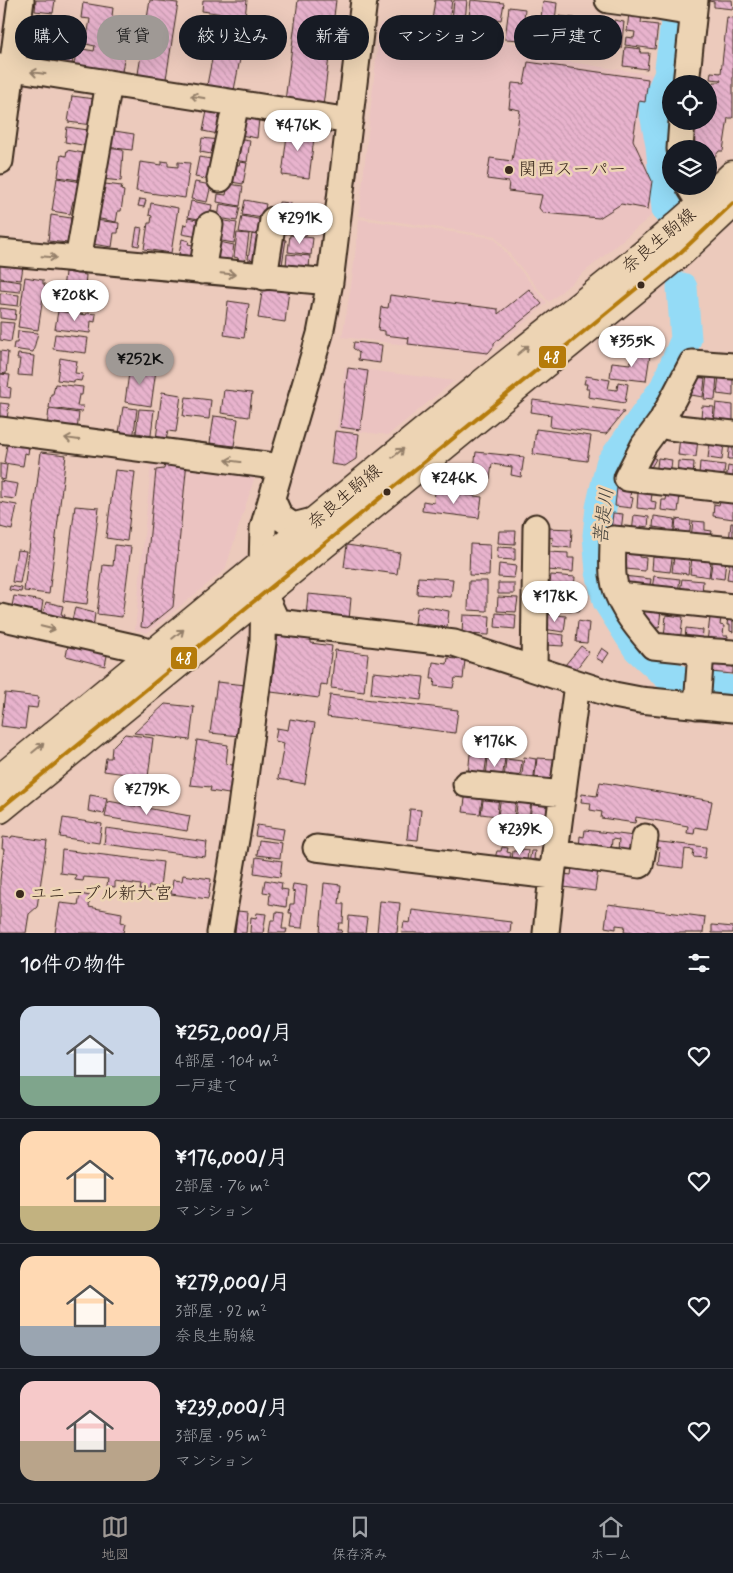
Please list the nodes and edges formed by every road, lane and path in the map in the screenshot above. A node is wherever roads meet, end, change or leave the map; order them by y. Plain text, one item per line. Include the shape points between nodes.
1 (21, 0) edge
2 (364, 0) edge
3 (608, 0) edge
4 (645, 3) edge
5 (685, 9) edge
6 (6, 68) edge
7 (686, 75) edge
8 (109, 83) junction
9 (236, 103) junction
10 (350, 121) junction
11 (0, 161) edge
12 (733, 175) edge
13 (220, 179) dead end
14 (733, 204) edge
15 (701, 206) edge
16 (273, 220) dead end
17 (210, 226) dead end
18 (0, 252) edge
19 (78, 260) junction
20 (202, 271) junction
21 (264, 277) junction
22 (330, 282) junction
23 (733, 366) edge
24 (660, 422) junction
25 (0, 430) edge
26 (733, 434) edge
27 (281, 467) junction
28 (733, 490) edge
29 (272, 499) junction
30 (317, 520) junction
31 (536, 527) dead end
32 (733, 550) edge
33 (262, 566) junction
34 (264, 594) junction
35 (621, 600) junction
36 (733, 607) edge
37 (0, 617) edge
38 (701, 651) junction
39 (733, 653) edge
40 (154, 654) junction
41 (534, 669) junction
42 (577, 684) junction
43 (698, 694) junction
44 (733, 709) edge
45 (4, 771) edge
46 (466, 784) dead end
47 (563, 794) junction
48 (0, 809) edge
49 (645, 837) dead end
50 (316, 848) dead end
51 (553, 864) junction
52 (220, 933) edge
53 (546, 933) edge

1 - 6 street
2 - 10 street
3 - 4 street
4 - 5 street
5 - 7 street
8 -> 6 street
6 - 11 street
9 -> 8 street
8 - 19 street
9 - 10 street
9 - 13 street
10 - 22 street
12 - 15 main road, 奈良生駒線
14 - 15 main road, 奈良生駒線
30 -> 15 main road, 奈良生駒線
15 - 34 main road, 奈良生駒線 via 681,252
16 - 21 street
17 - 20 street
18 -> 19 street
19 - 20 street
20 -> 21 street
21 - 22 street
22 - 27 street via 320,334
23 - 24 street via 692,363
24 - 26 street via 669,427
24 - 28 street via 627,478
27 -> 25 street
27 - 29 street
29 - 30 street via 280,517 293,526
29 - 33 street via 263,528
30 - 33 main road, 奈良生駒線
31 - 41 street
32 - 35 street via 613,540 613,577
33 - 34 street
40 -> 33 main road, 奈良生駒線
34 - 41 street via 278,622 454,643
34 - 48 main road, 奈良生駒線
34 - 52 street via 263,642 239,822
35 - 36 street via 628,596
35 - 38 street via 633,623 653,646
37 -> 40 street
38 - 39 street
38 - 43 street
45 -> 40 main road, 奈良生駒線
41 - 42 street
42 - 43 street via 640,700
42 - 47 street
43 - 44 street
46 - 47 street
47 - 51 street
49 - 51 street via 640,865
50 - 51 street
51 - 53 street

